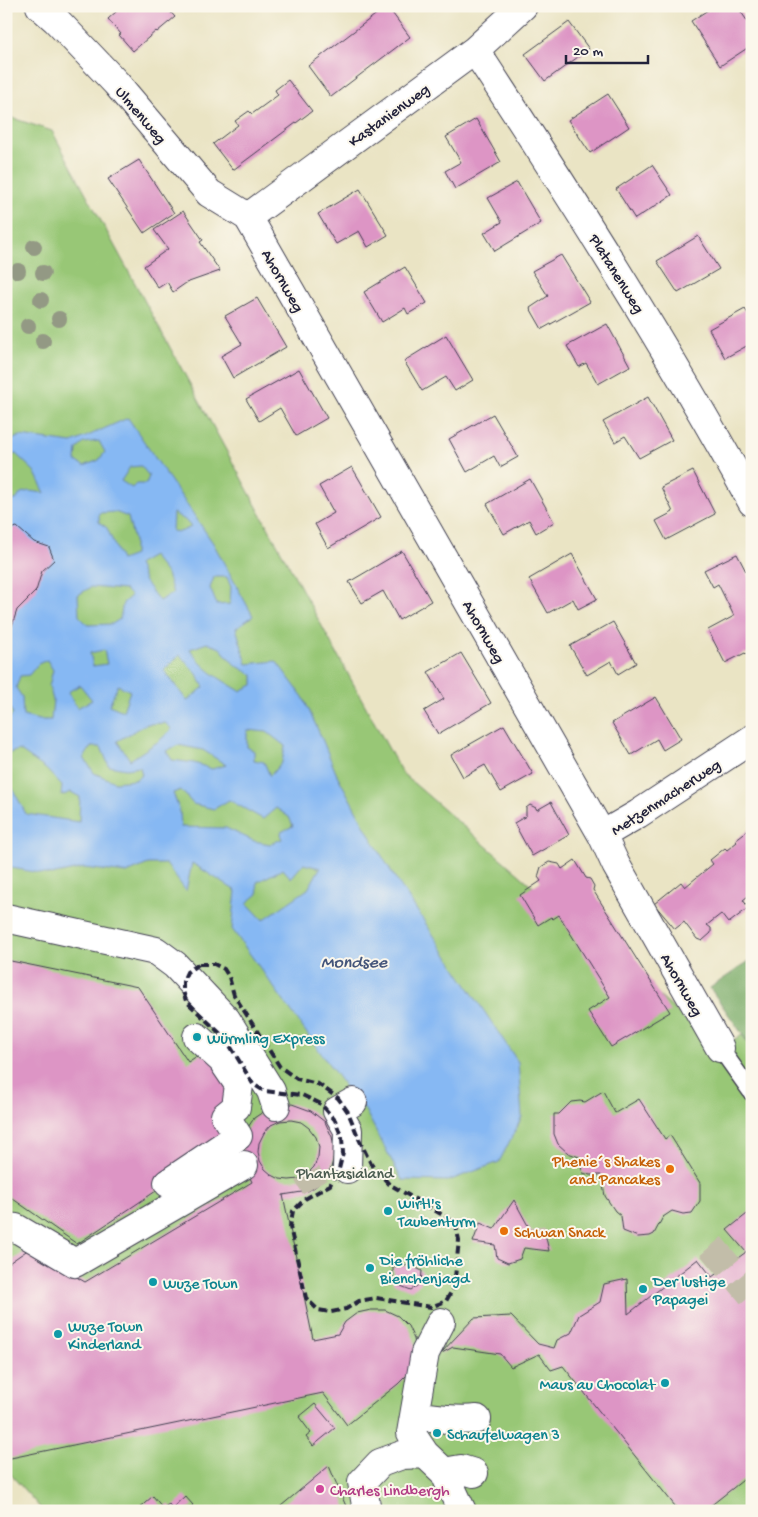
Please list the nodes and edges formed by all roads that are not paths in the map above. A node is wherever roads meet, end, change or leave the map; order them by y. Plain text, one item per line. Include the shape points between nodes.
1 (40, 6) edge
2 (523, 6) edge
3 (475, 50) junction
4 (248, 217) junction
5 (752, 502) edge
6 (752, 740) edge
7 (602, 835) junction
8 (6, 918) edge
9 (197, 1037) dead end
10 (720, 1048) joint
11 (752, 1093) edge
12 (353, 1102) dead end
13 (276, 1106) dead end
14 (244, 1165) dead end
15 (346, 1169) dead end
16 (168, 1183) dead end
17 (17, 1222) edge
18 (441, 1322) dead end
19 (415, 1415) junction
20 (477, 1419) dead end
21 (435, 1463) junction
22 (474, 1473) dead end
23 (367, 1511) edge
24 (462, 1511) edge

1 - 4 street, Ulmenweg via 116,83 209,193
2 - 3 street, Kastanienweg
3 - 4 street, Kastanienweg
3 - 5 street, Platanenweg via 571,196 660,341
4 - 7 street, Ahornweg
6 - 7 street, Metzenmacherweg
7 - 10 street, Ahornweg
8 - 13 street via 156,951 175,965 226,1019 271,1091
9 - 16 street via 222,1060 239,1086 236,1107 225,1116 238,1136
10 - 11 lane
12 - 15 street via 337,1111 348,1130
14 - 17 street via 75,1263
18 - 19 street via 425,1353
19 - 20 street
19 - 21 street via 411,1433
21 - 22 street
21 - 23 street via 402,1455 380,1462 362,1482
21 - 24 street

